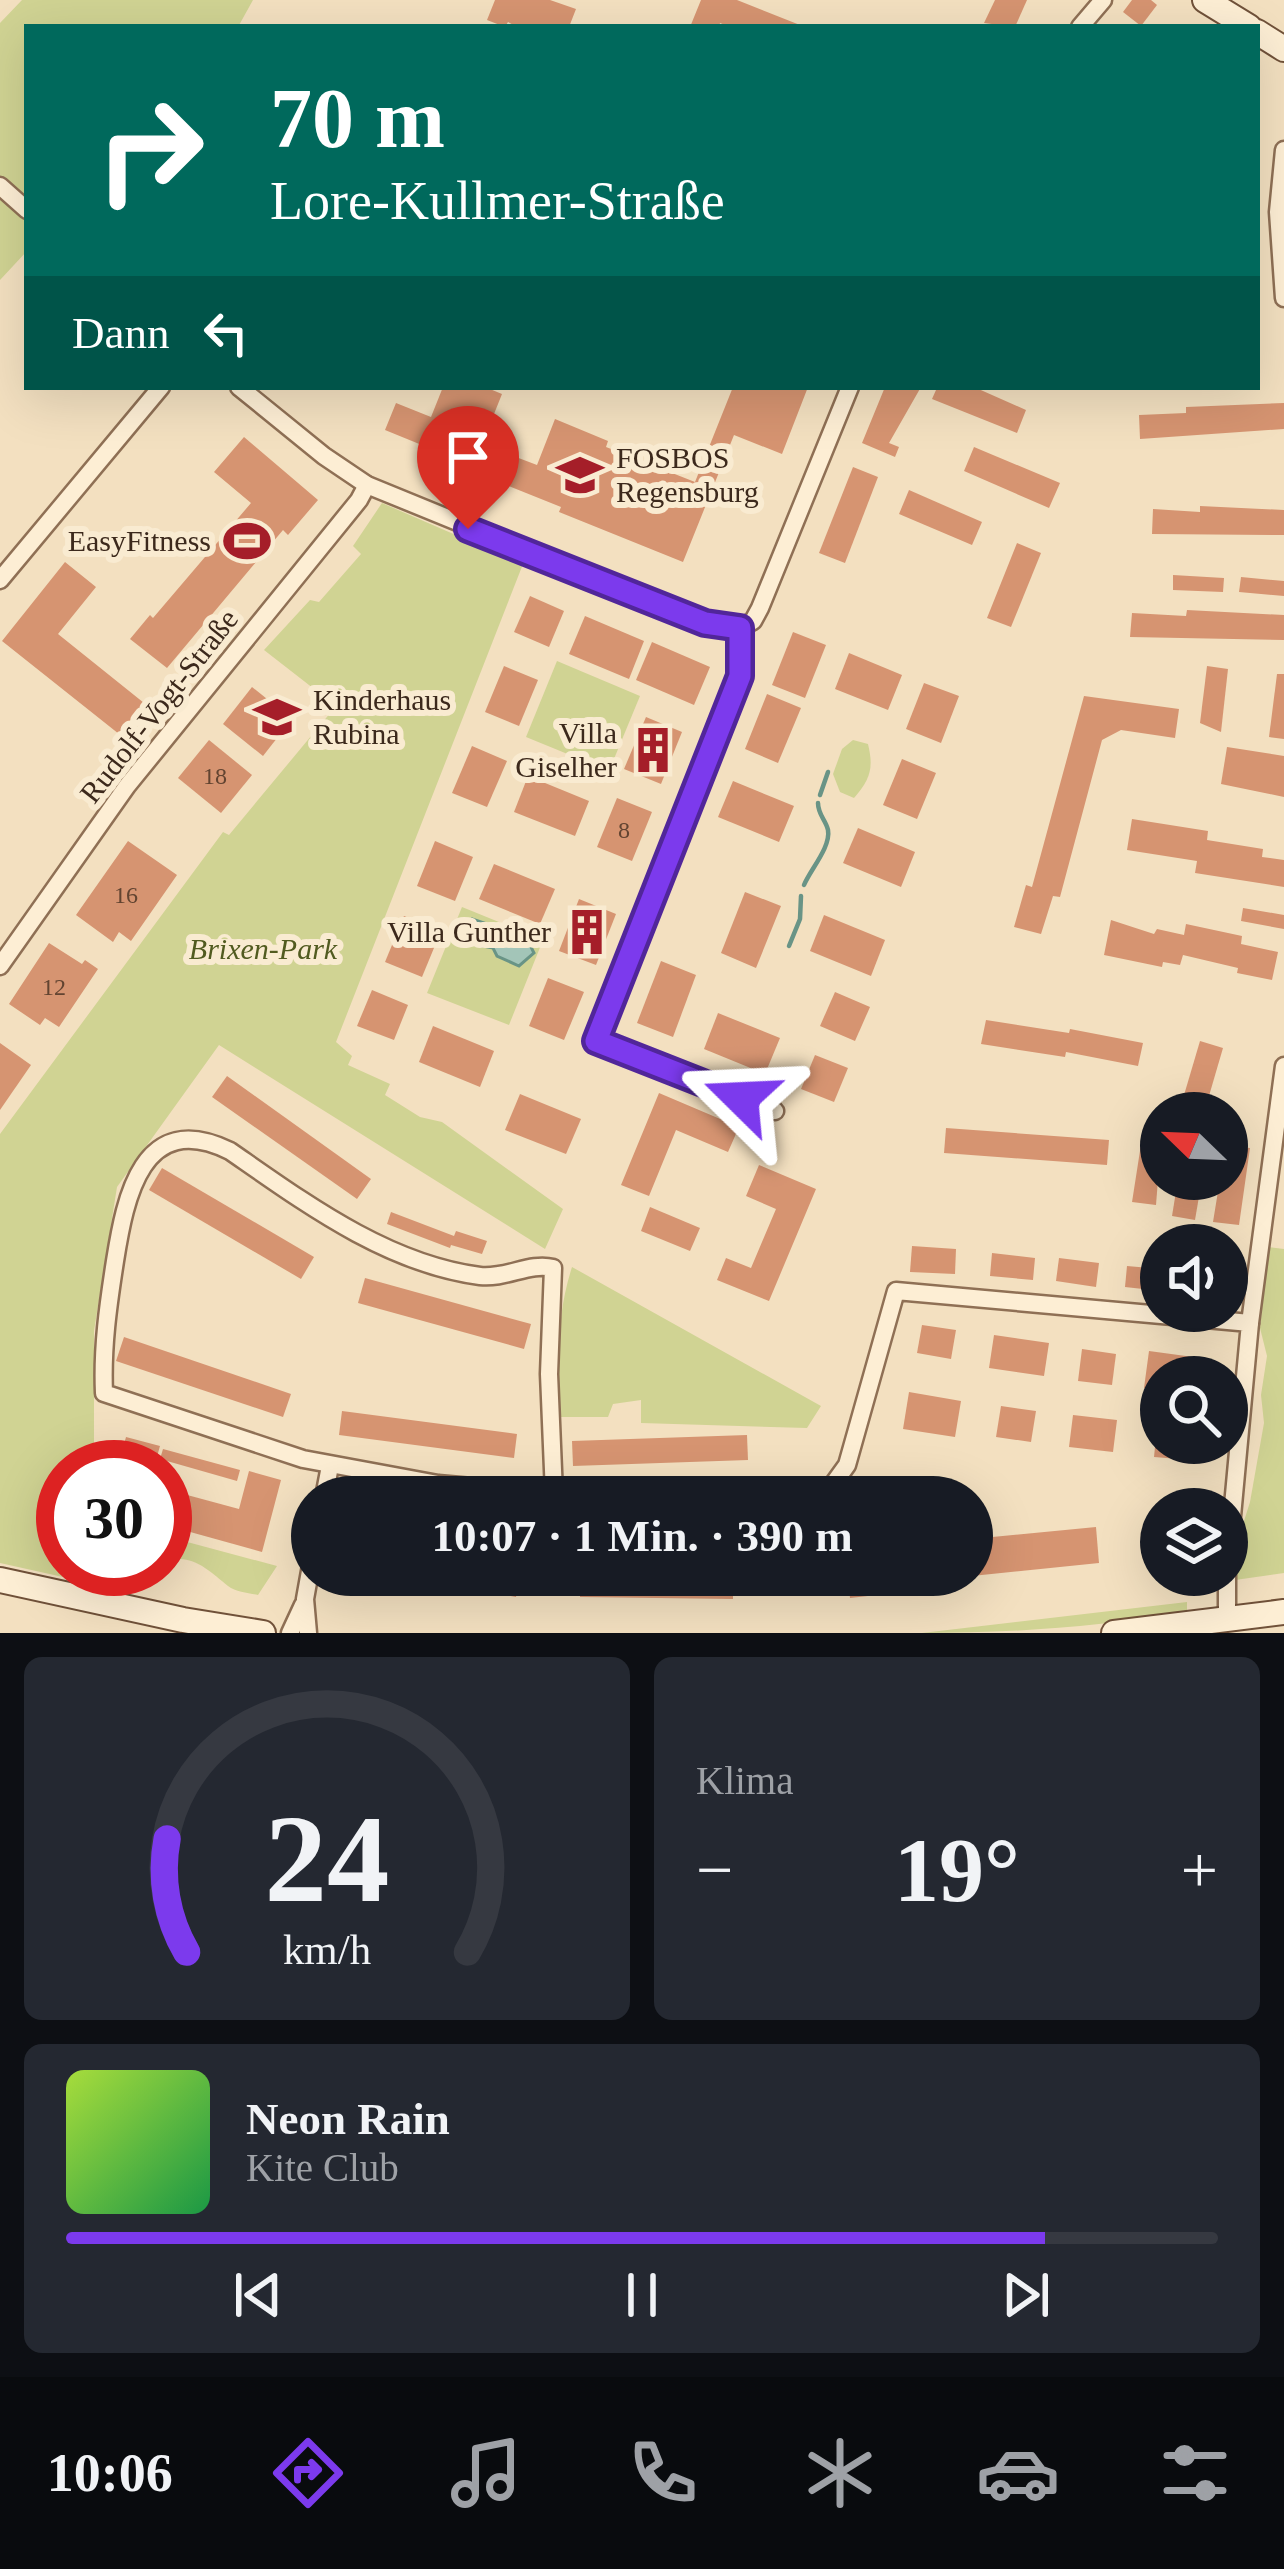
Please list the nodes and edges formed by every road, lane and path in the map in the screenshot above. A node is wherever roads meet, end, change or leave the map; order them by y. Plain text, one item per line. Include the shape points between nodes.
1 (1103, 0) edge
2 (1205, 0) edge
3 (1083, 24) edge
4 (1244, 24) edge
5 (1284, 150) edge
6 (0, 187) edge
7 (24, 207) edge
8 (1284, 298) edge
9 (158, 390) edge
10 (243, 390) edge
11 (849, 390) edge
12 (367, 485) junction
13 (0, 580) edge
14 (740, 628) junction
15 (0, 966) edge
16 (1284, 1066) edge
17 (775, 1111) dead end
18 (1250, 1323) junction
19 (330, 1466) junction
20 (328, 1476) edge
21 (394, 1476) edge
22 (553, 1476) edge
23 (839, 1476) edge
24 (1235, 1488) edge
25 (0, 1580) edge
26 (306, 1596) edge
27 (1227, 1596) edge
28 (305, 1599) junction
29 (1284, 1612) edge
30 (1227, 1619) junction
31 (263, 1633) edge
32 (290, 1633) edge
33 (308, 1633) edge
34 (1114, 1633) edge

1 - 3 street
2 - 4 street
5 - 8 street
6 - 7 street
9 - 13 street
10 - 12 street
11 - 14 street via 760,608
12 - 14 street via 705,623
12 - 15 street, Rudolf-Vogt-Straße via 127,786
14 - 17 street via 740,676 596,1041
16 - 18 street
18 - 23 street via 896,1291
18 - 24 street
19 - 20 street
19 - 21 street
19 - 22 street via 104,1394 104,1332 125,1200 152,1153 182,1142 218,1145 340,1224 443,1267 484,1276 553,1268
25 - 31 street
26 - 28 street
27 - 30 street
28 - 32 street
28 - 33 street
29 - 30 street
30 - 34 street

